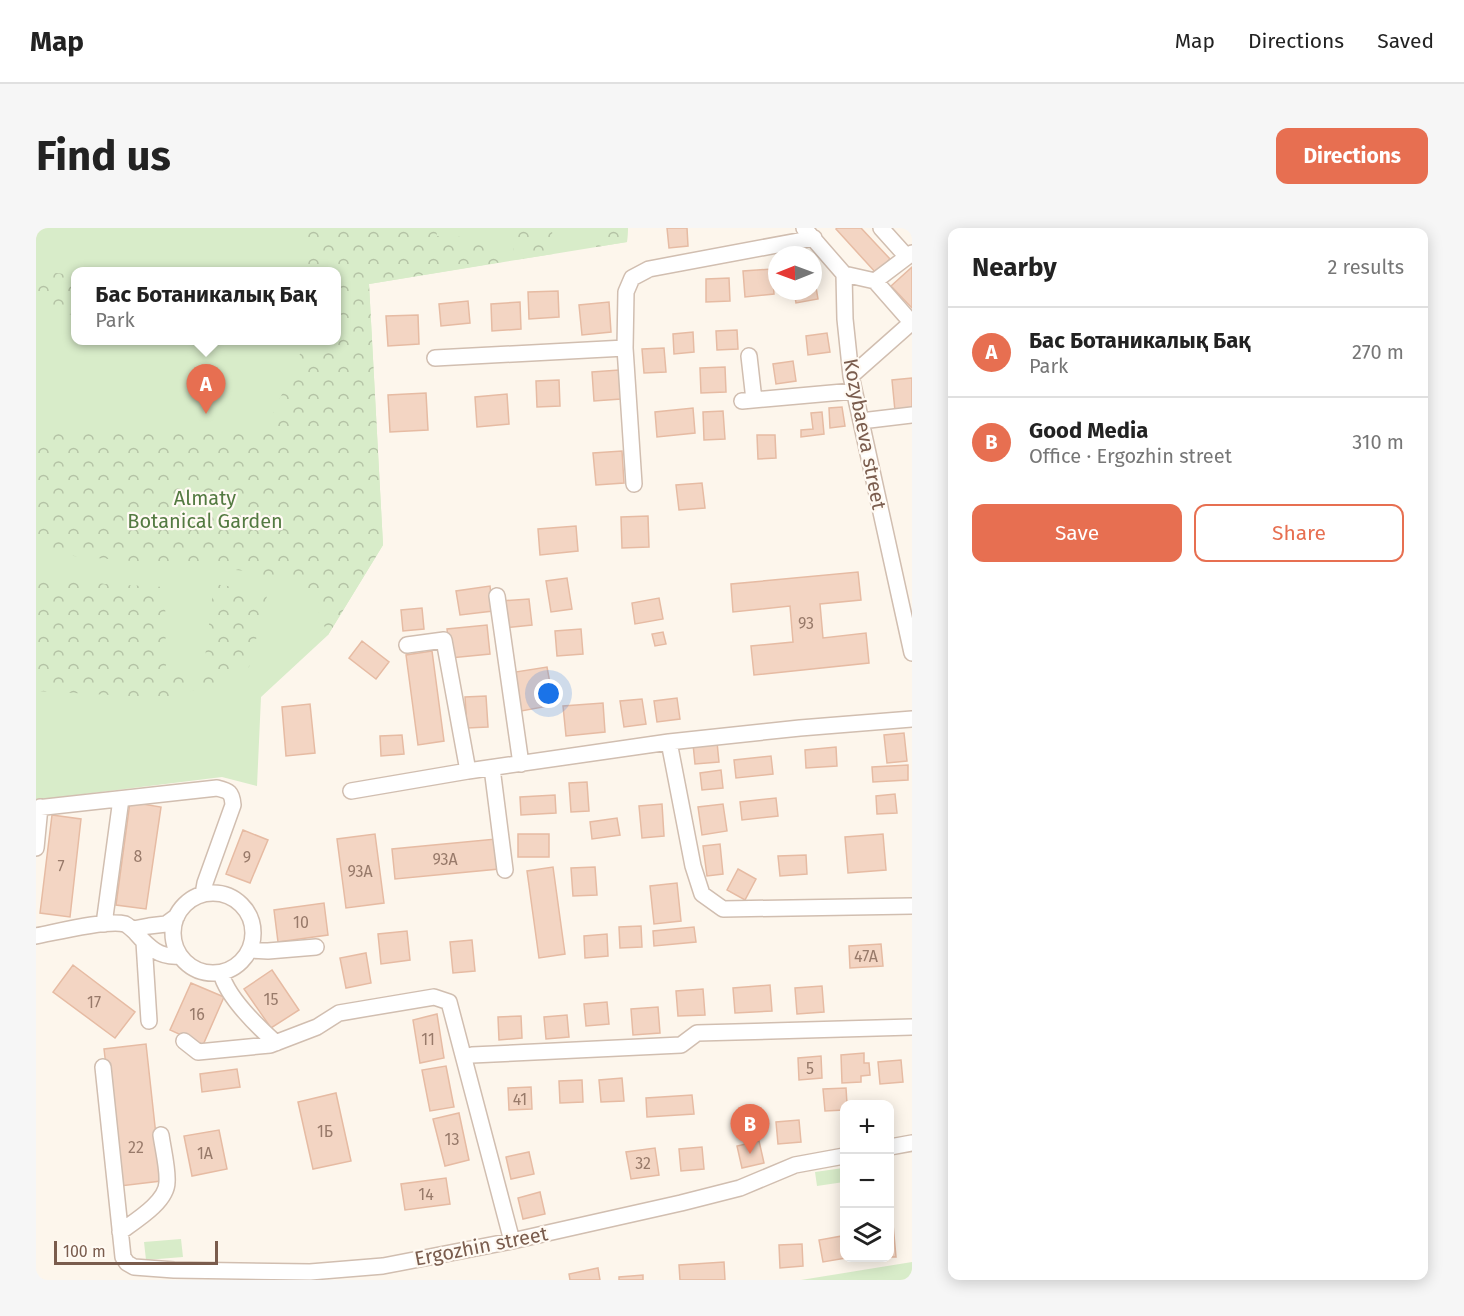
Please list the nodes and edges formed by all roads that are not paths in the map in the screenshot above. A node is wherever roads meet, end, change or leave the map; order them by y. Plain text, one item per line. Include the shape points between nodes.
1 (881, 228) edge
2 (809, 233) edge
3 (910, 255) edge
4 (844, 274) junction
5 (875, 281) junction
6 (911, 322) edge
7 (625, 348) junction
8 (749, 356) dead end
9 (435, 358) dead end
10 (853, 383) junction
11 (912, 415) edge
12 (861, 421) junction
13 (634, 484) dead end
14 (497, 596) dead end
15 (407, 645) dead end
16 (912, 653) edge
17 (912, 719) edge
18 (669, 742) junction
19 (520, 764) junction
20 (492, 768) junction
21 (468, 771) junction
22 (351, 791) dead end
23 (121, 799) junction
24 (38, 808) edge
25 (36, 848) edge
26 (506, 870) dead end
27 (203, 894) junction
28 (912, 906) edge
29 (177, 916) junction
30 (104, 924) junction
31 (133, 929) junction
32 (36, 936) edge
33 (144, 942) junction
34 (316, 947) dead end
35 (250, 950) junction
36 (180, 956) junction
37 (220, 973) junction
38 (149, 1021) dead end
39 (912, 1027) edge
40 (184, 1041) dead end
41 (276, 1043) junction
42 (472, 1055) dead end
43 (103, 1067) dead end
44 (161, 1135) dead end
45 (912, 1143) edge
46 (894, 1146) edge
47 (840, 1157) edge
48 (120, 1232) junction
49 (512, 1241) junction
50 (175, 1275) edge

1 - 3 street
2 - 4 street
2 - 7 street via 649,269 632,278 626,292
3 - 5 street
4 - 5 street
4 - 10 street, Kozybaeva street
5 - 6 street
6 - 10 street
7 - 9 street
7 - 13 street
8 - 10 street via 748,401
10 - 12 street, Kozybaeva street
11 - 12 street
12 - 16 street, Kozybaeva street
14 - 19 street
15 - 21 street via 444,640
17 - 18 street
18 - 19 street
18 - 28 street via 702,894 723,909
19 - 20 street
20 - 21 street
20 - 26 street
21 - 22 street
23 - 24 street
23 - 27 street via 227,790 233,805
23 - 30 street
24 - 25 street
27 - 29 street via 188,902
27 - 35 street via 228,896 246,909 254,930
29 - 31 street via 166,924
29 - 36 street via 173,937
30 - 31 street via 126,924
30 - 32 street
31 - 33 street
33 - 36 street via 169,957
33 - 38 street
34 - 35 street
35 - 37 street via 232,969
36 - 37 street via 198,970
37 - 41 street via 255,1024
39 - 42 street via 697,1033 681,1045
40 - 41 street via 198,1052
41 - 49 street via 317,1027 339,1013 434,997 449,1002
43 - 48 street, Ergozhin street
44 - 48 street via 168,1184 149,1211
45 - 46 street
47 - 49 street, Ergozhin street via 795,1165 740,1188 691,1201
48 - 50 street, Ergozhin street via 123,1257 128,1263
49 - 50 street, Ergozhin street via 383,1266

